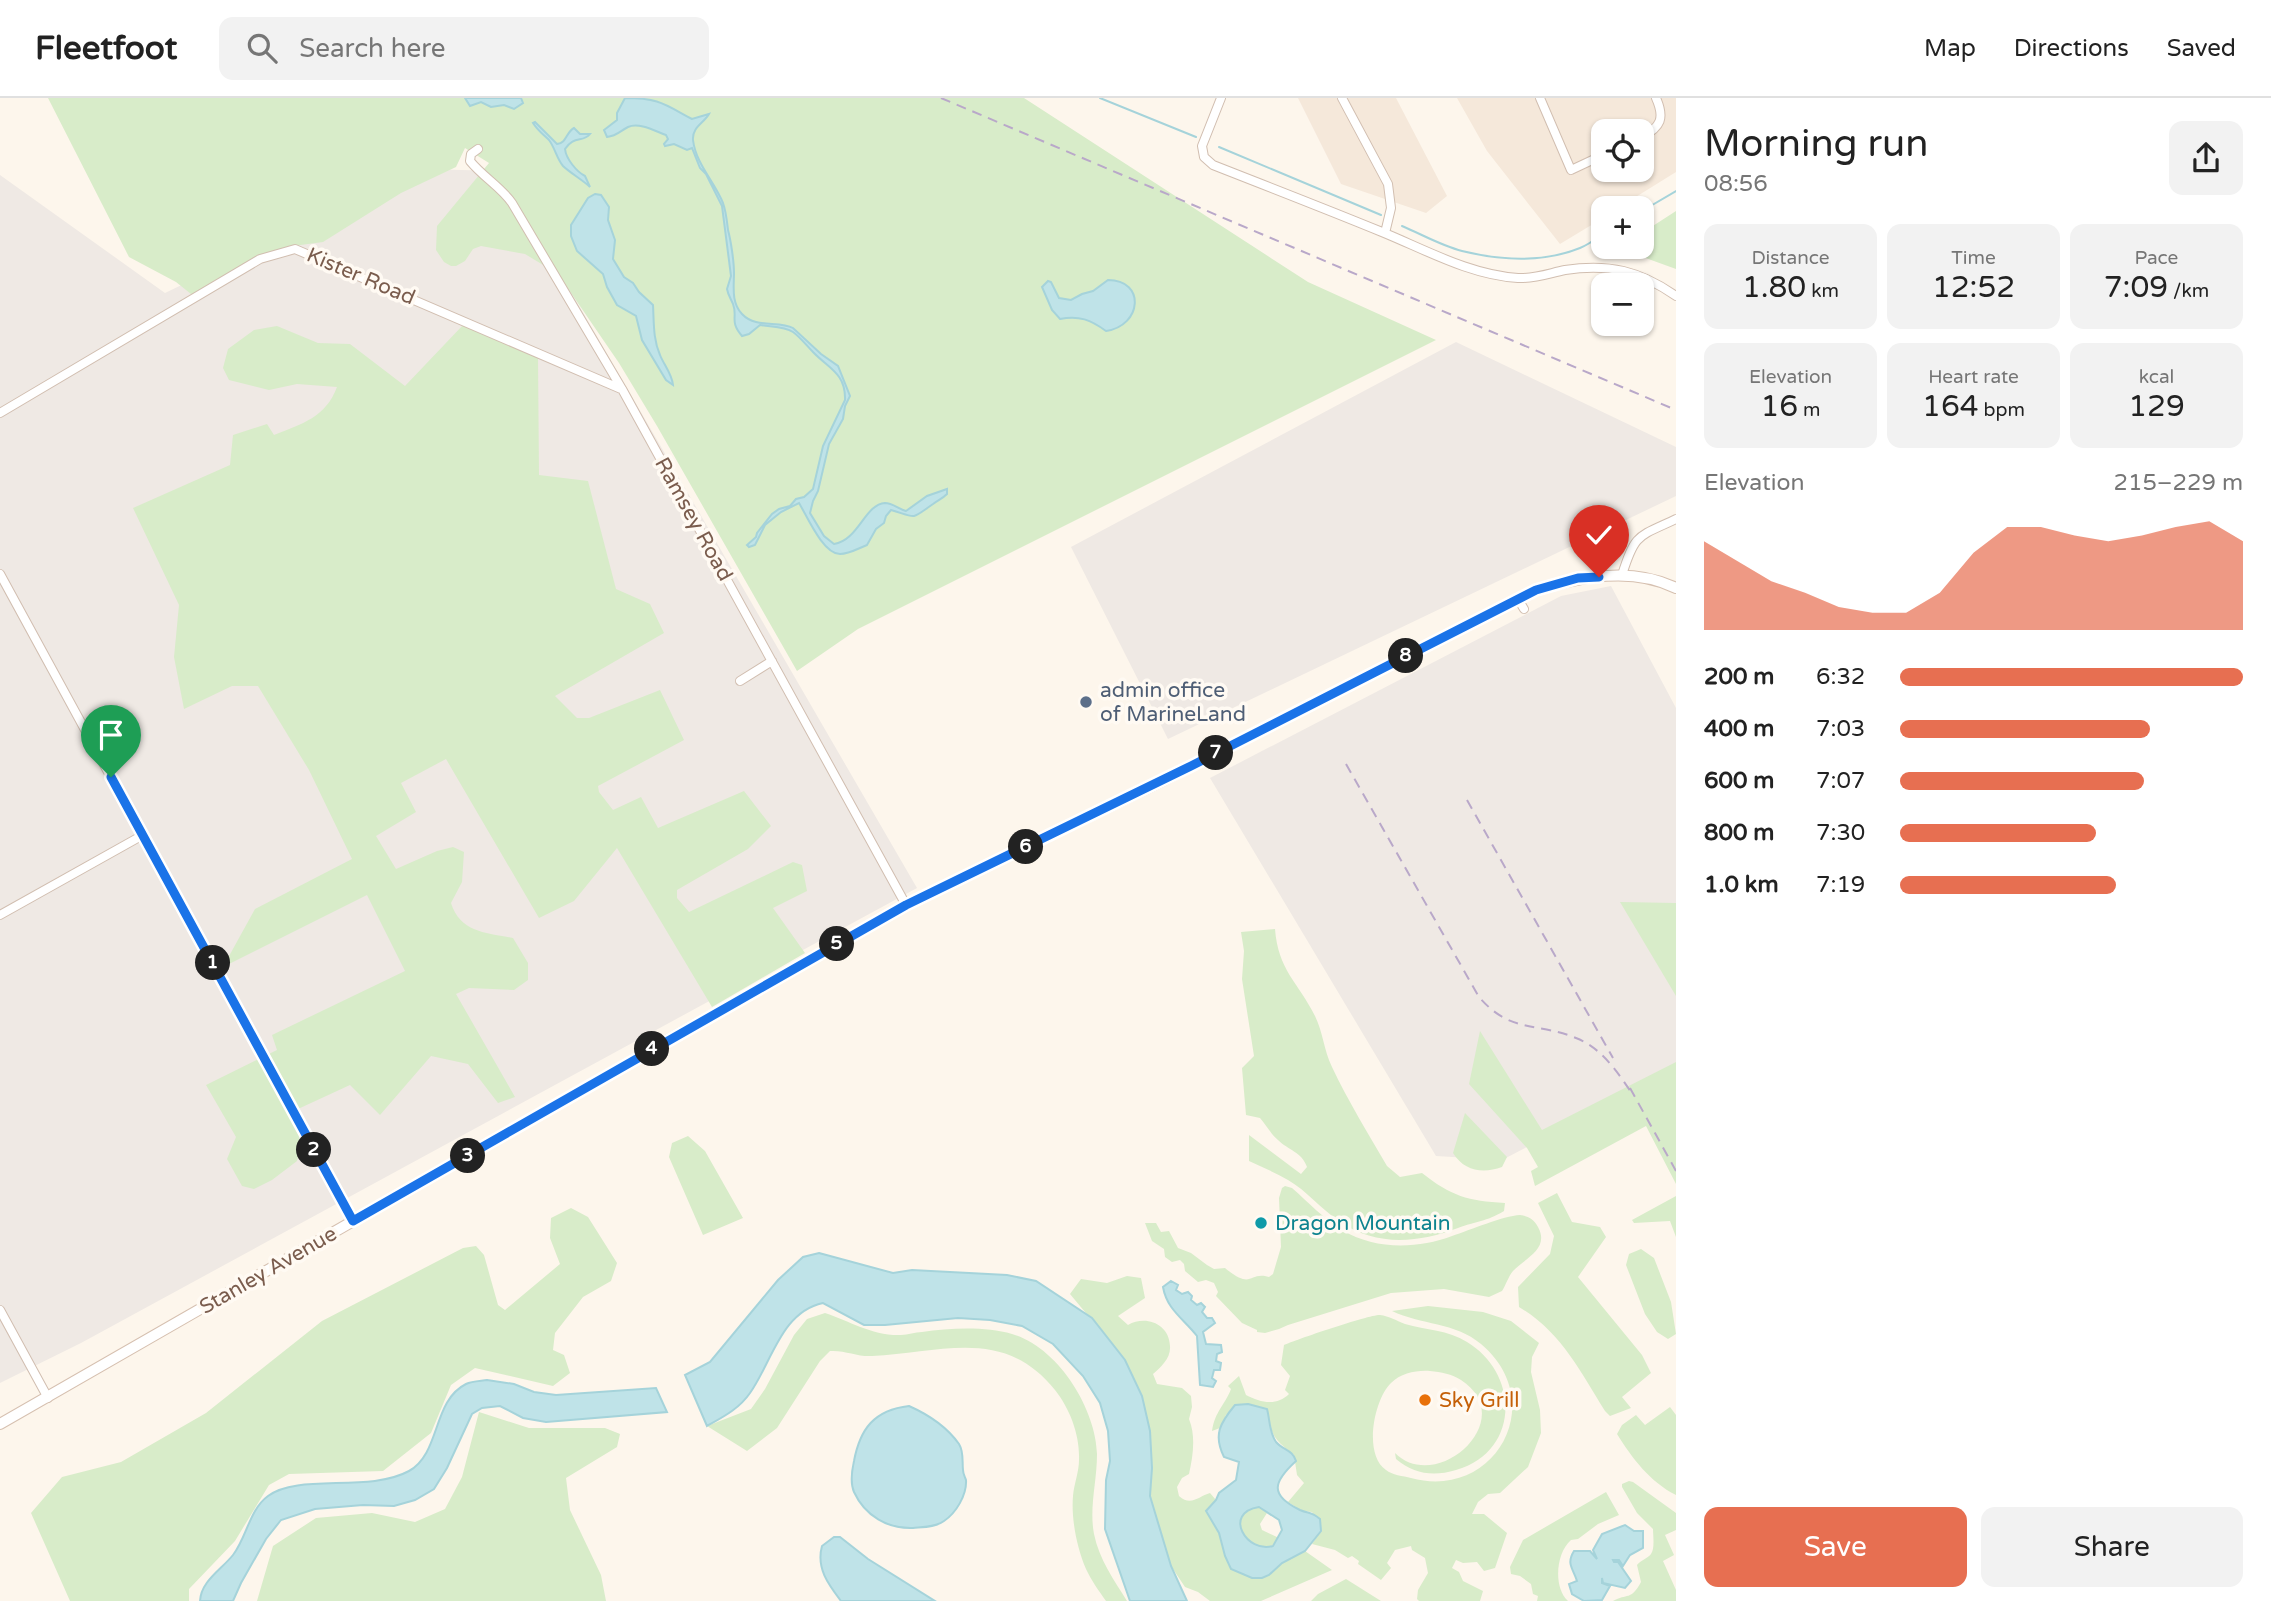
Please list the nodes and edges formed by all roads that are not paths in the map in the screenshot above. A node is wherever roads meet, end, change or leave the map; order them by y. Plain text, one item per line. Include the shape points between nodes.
1 (1221, 98) edge
2 (1342, 98) edge
3 (1540, 98) edge
4 (1656, 98) edge
5 (1654, 129) edge
6 (478, 149) dead end
7 (1591, 161) edge
8 (1385, 233) junction
9 (1676, 296) edge
10 (622, 389) junction
11 (0, 412) edge
12 (1676, 519) edge
13 (0, 574) edge
14 (1622, 575) junction
15 (1676, 587) edge
16 (1518, 599) junction
17 (1524, 609) dead end
18 (772, 661) junction
19 (740, 681) dead end
20 (143, 835) junction
21 (906, 905) junction
22 (0, 915) edge
23 (353, 1221) junction
24 (0, 1310) edge
25 (48, 1398) junction
26 (0, 1424) edge

1 - 8 street via 1202,146 1204,157 1213,165
2 - 8 street via 1388,184 1391,208
3 - 7 street via 1571,170
4 - 5 street via 1662,118
6 - 10 street, Ramsey Road via 470,161 512,203
8 - 9 street via 1497,276 1521,278 1605,267 1633,272
10 - 11 street, Kister Road via 295,249 260,259
10 - 18 street, Ramsey Road
12 - 14 street via 1634,542
13 - 20 street
14 - 15 main road, Stanley Avenue
14 - 16 main road, Stanley Avenue via 1578,578
16 - 17 street
16 - 21 main road, Stanley Avenue via 1182,771
18 - 19 street
18 - 21 street, Ramsey Road
20 - 22 street
20 - 23 street
21 - 23 main road, Stanley Avenue
23 - 25 main road, Stanley Avenue
24 - 25 street
25 - 26 main road, Stanley Avenue

